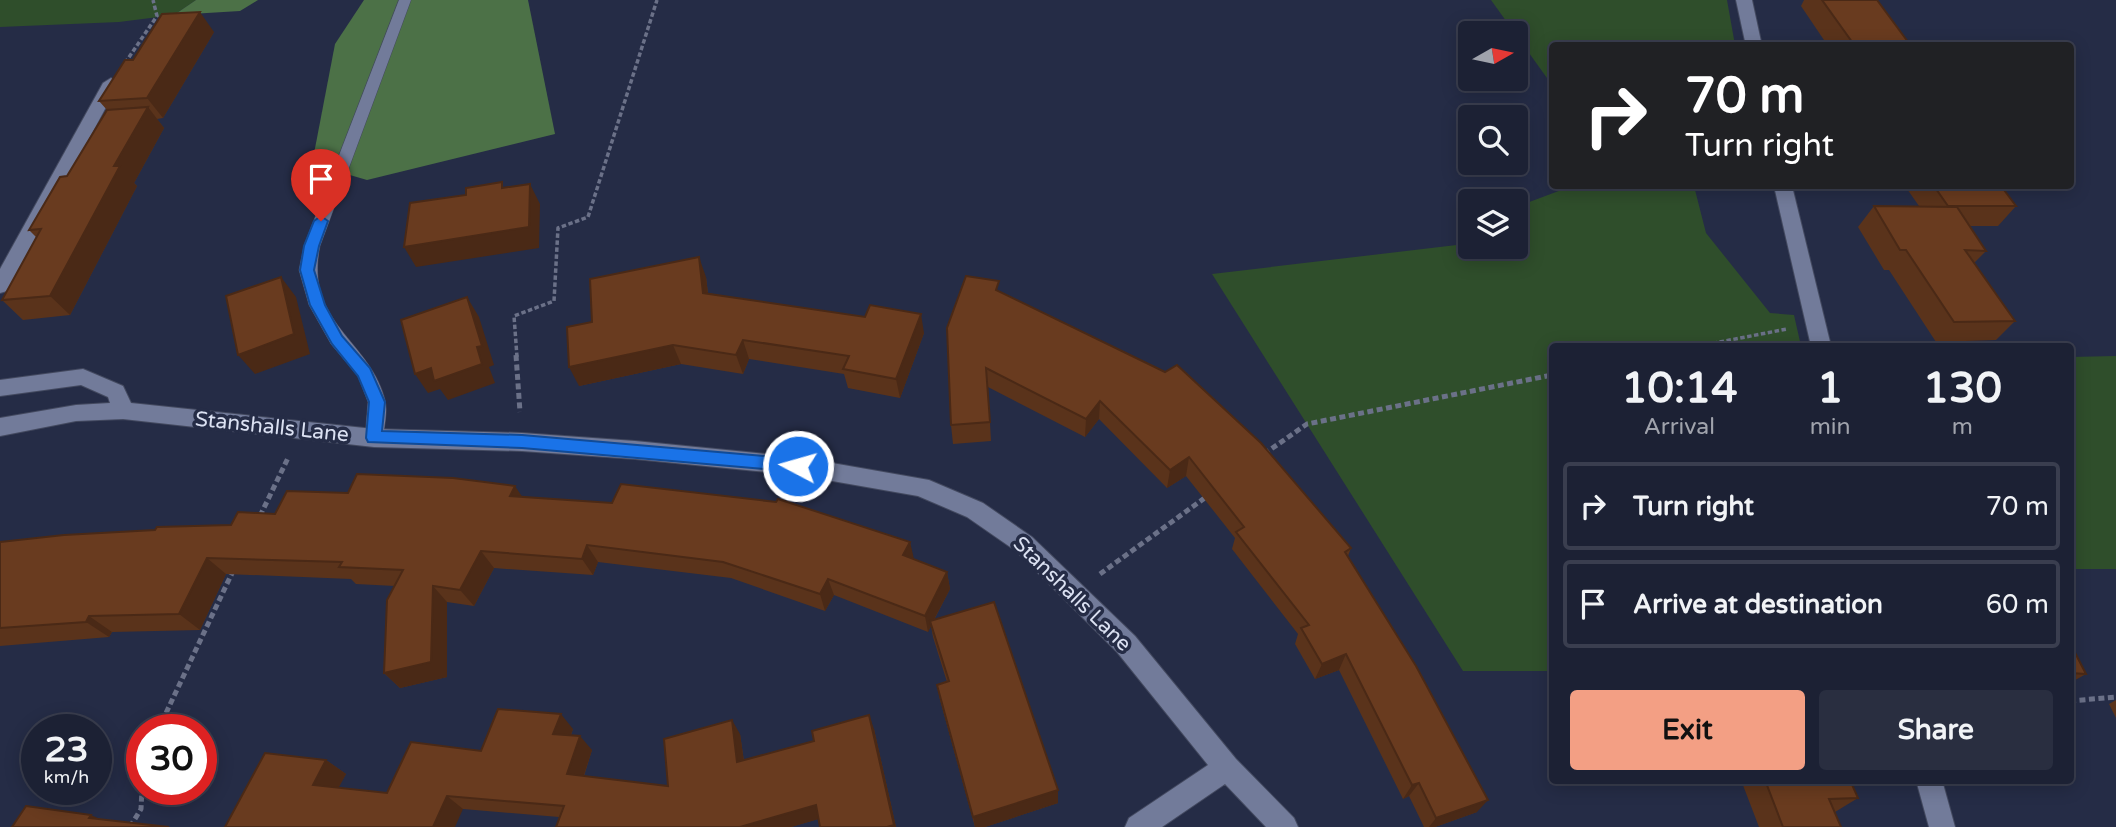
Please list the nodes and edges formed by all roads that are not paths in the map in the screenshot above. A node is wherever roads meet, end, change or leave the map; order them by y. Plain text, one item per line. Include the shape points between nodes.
1 (405, 0) edge
2 (1744, 0) edge
3 (1753, 42) edge
4 (111, 83) edge
5 (1784, 189) edge
6 (0, 286) edge
7 (1820, 343) edge
8 (0, 388) edge
9 (123, 411) junction
10 (0, 427) edge
11 (374, 438) junction
12 (1227, 768) junction
13 (1930, 784) edge
14 (1138, 827) edge
15 (1285, 827) edge
16 (1942, 827) edge

1 - 11 lane via 307,270 317,305 337,340 365,373 377,402
2 - 3 street
4 - 6 street
5 - 7 street
8 - 9 street via 83,377 116,392
9 - 10 street, Stanshalls Lane via 76,413
9 - 11 street, Stanshalls Lane
11 - 12 street, Stanshalls Lane via 522,442 798,466 922,487 975,510 1014,537 1126,644
12 - 14 street
12 - 15 street, Stanshalls Lane
13 - 16 street

